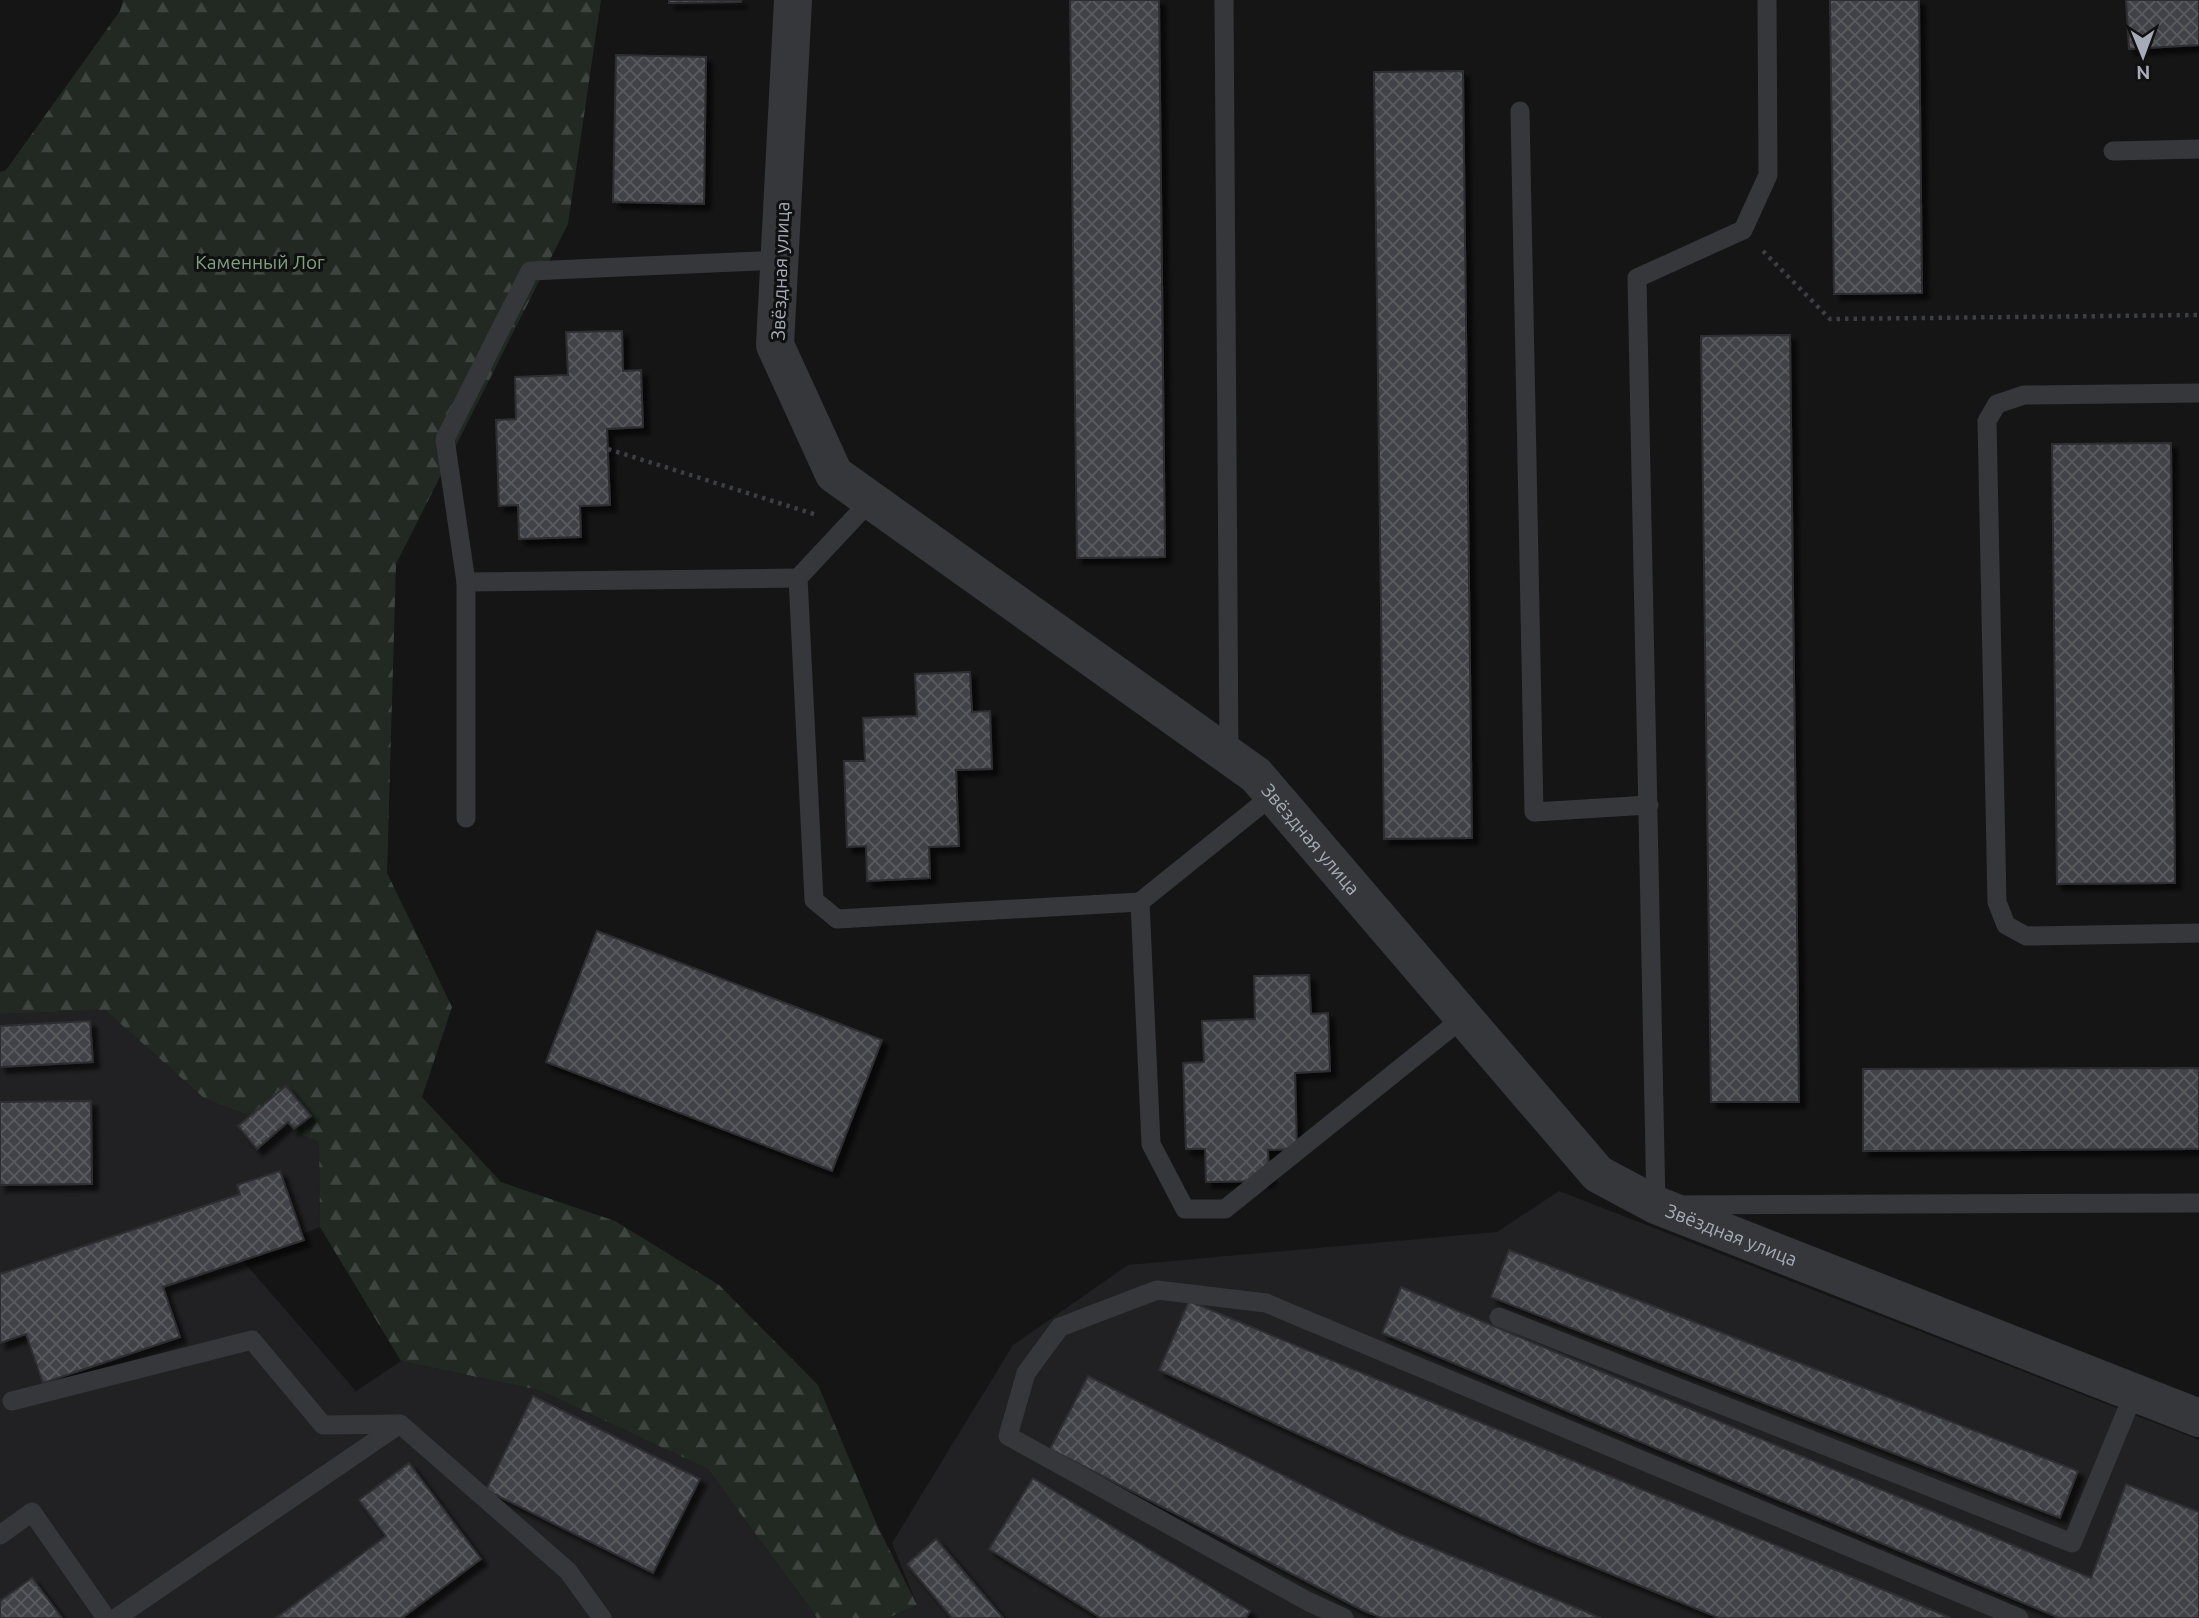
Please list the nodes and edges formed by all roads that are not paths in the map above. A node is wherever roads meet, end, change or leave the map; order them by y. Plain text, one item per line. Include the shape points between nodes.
1 (793, 0) edge
2 (1224, 0) edge
3 (1767, 0) edge
4 (1520, 111) dead end
5 (2199, 149) edge
6 (2113, 150) dead end
7 (779, 260) junction
8 (2199, 393) edge
9 (859, 512) junction
10 (798, 578) junction
11 (466, 582) junction
12 (1229, 756) junction
13 (1273, 795) junction
14 (1649, 805) junction
15 (466, 818) dead end
16 (1140, 902) junction
17 (2199, 933) edge
18 (1464, 1017) junction
19 (2199, 1203) edge
20 (1656, 1205) junction
21 (1499, 1317) dead end
22 (2134, 1393) junction
23 (12, 1401) dead end
24 (2199, 1418) edge
25 (400, 1424) junction
26 (0, 1535) edge
27 (106, 1618) edge
28 (116, 1618) edge
29 (602, 1618) edge
30 (1345, 1618) edge
31 (2019, 1618) edge

1 - 7 street, Звёздная улица
2 - 12 lane
3 - 14 lane via 1768,176 1742,230 1637,278
4 - 14 lane via 1534,812
5 - 6 lane
7 - 9 street, Звёздная улица via 775,345 834,474
7 - 11 lane via 530,271 445,439
8 - 17 lane via 2024,395 1997,404 1987,421 1997,902 2006,925 2026,936
9 - 10 lane
9 - 12 street, Звёздная улица
10 - 11 lane
10 - 16 lane via 814,900 837,919
11 - 15 lane
12 - 13 street, Звёздная улица via 1256,775
13 - 16 lane
13 - 18 street, Звёздная улица
14 - 20 lane
16 - 18 lane via 1152,1144 1185,1209 1225,1209
18 - 20 street, Звёздная улица via 1598,1174
19 - 20 lane
20 - 22 street, Звёздная улица
21 - 22 lane via 2072,1543
22 - 24 street, Звёздная улица
23 - 25 lane via 252,1340 323,1425
25 - 28 lane
25 - 29 lane via 568,1571
26 - 27 lane via 32,1512
30 - 31 lane via 1008,1436 1026,1373 1060,1327 1157,1290 1266,1303

